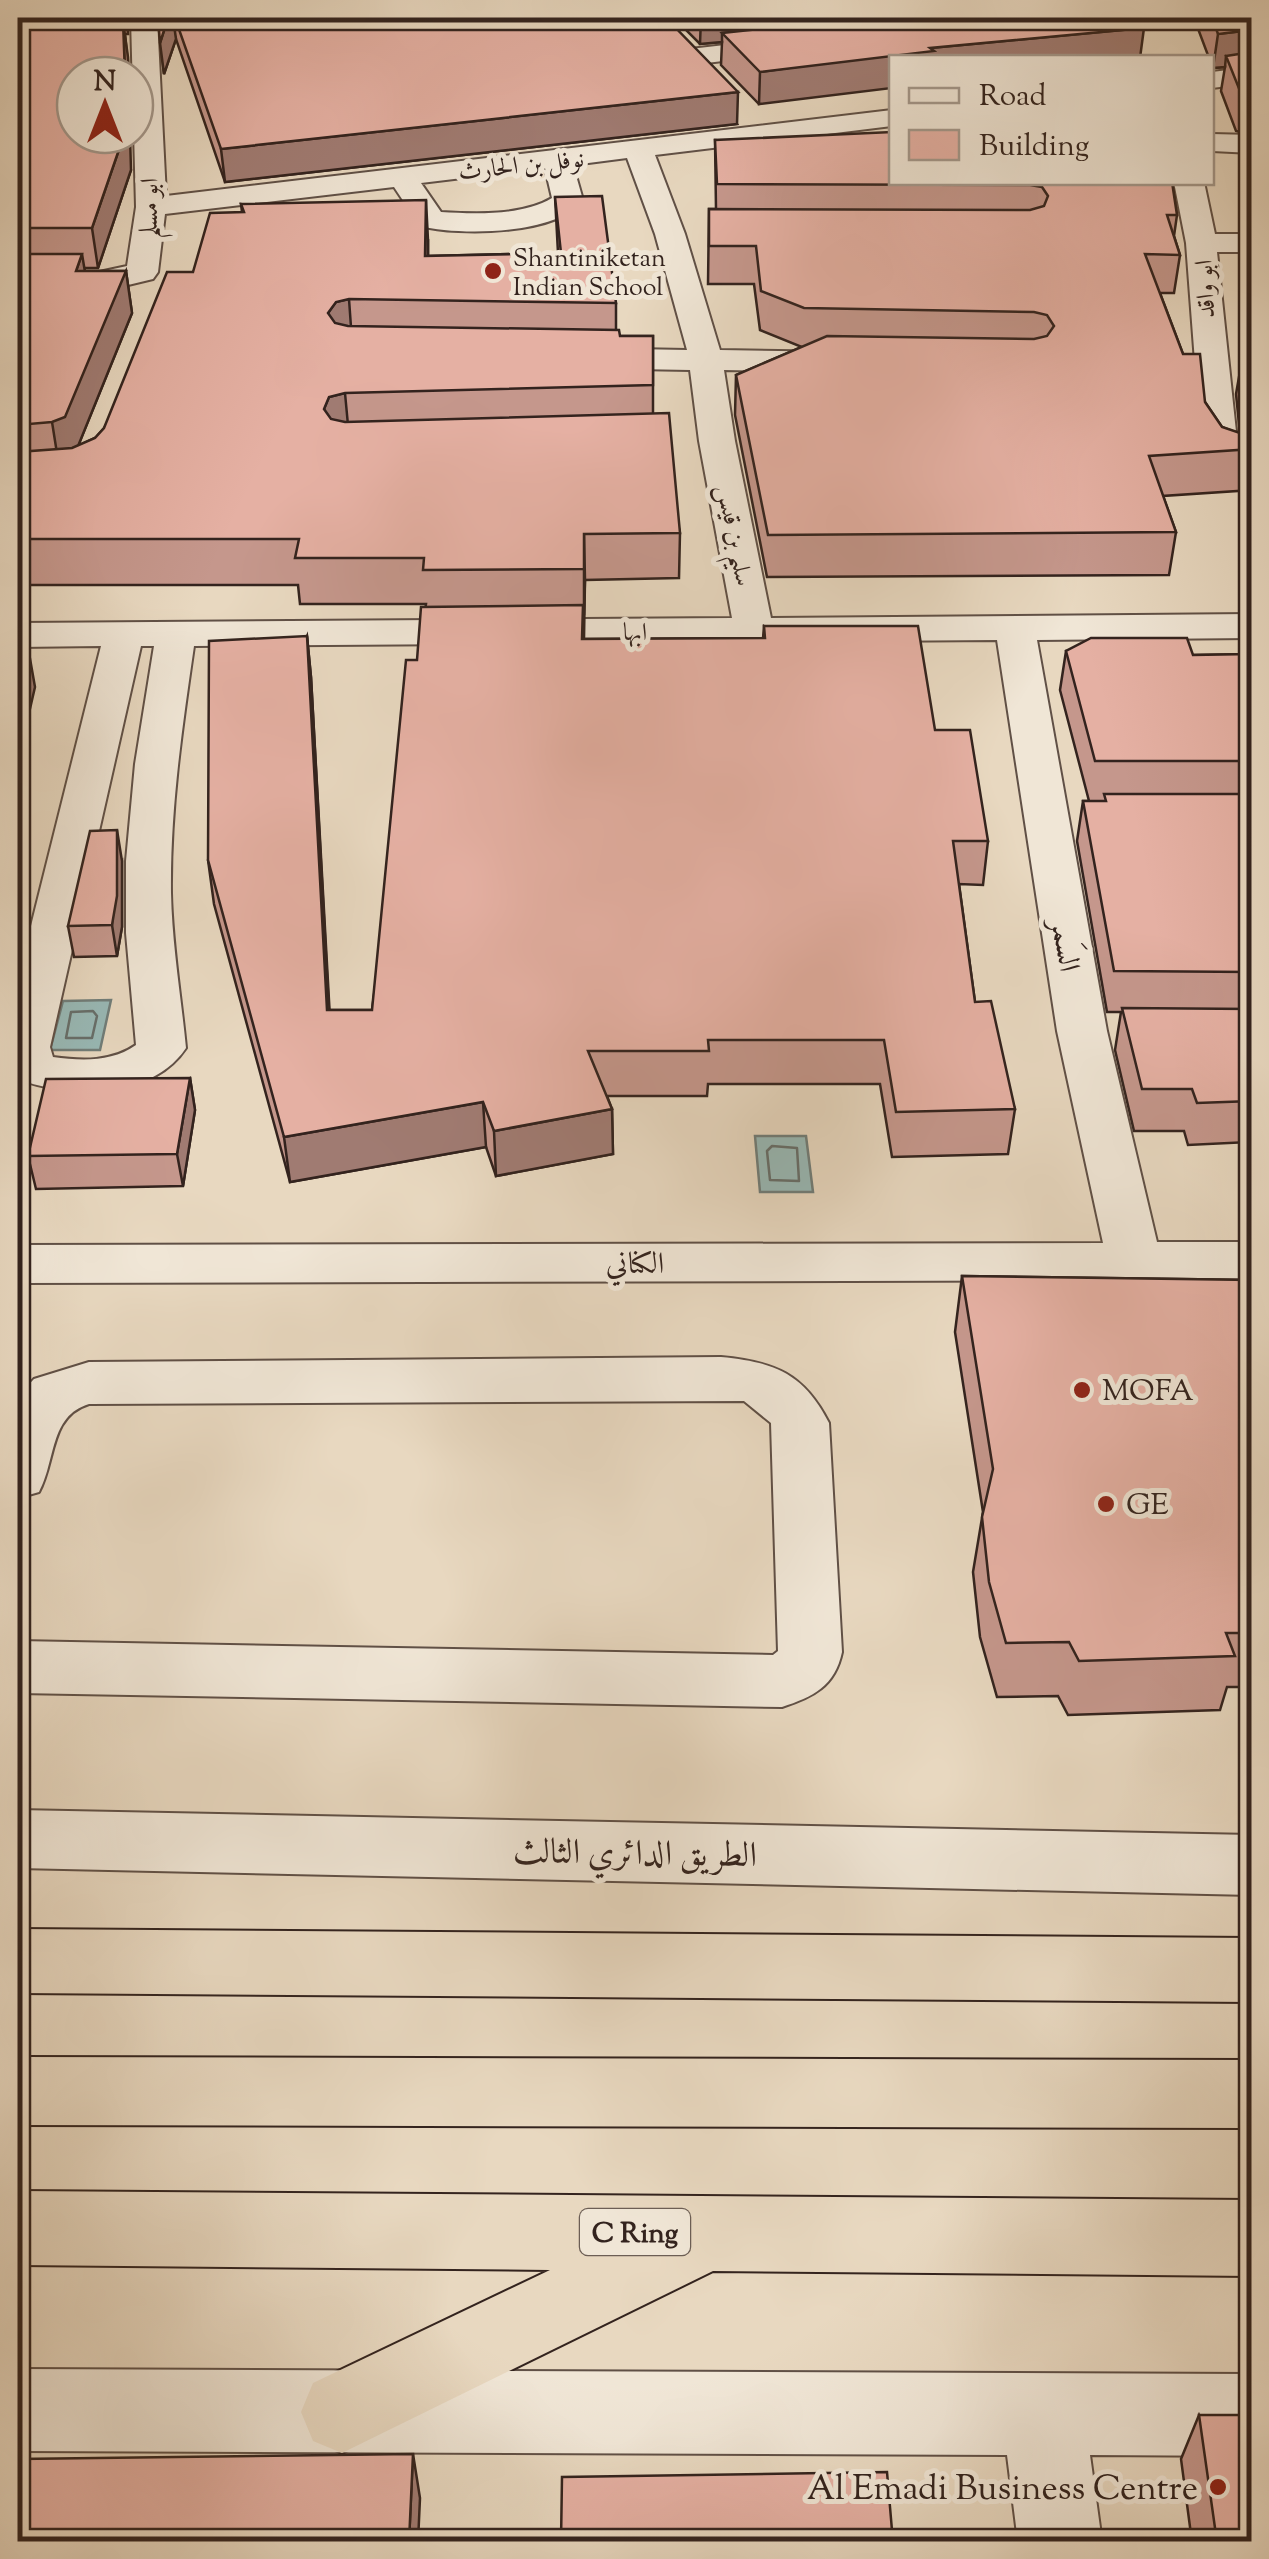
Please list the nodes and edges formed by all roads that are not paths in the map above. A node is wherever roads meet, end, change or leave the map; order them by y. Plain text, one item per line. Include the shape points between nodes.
1 (144, 31) edge
2 (667, 31) edge
3 (820, 42) edge
4 (110, 46) edge
5 (690, 57) junction
6 (1252, 76) edge
7 (1214, 80) edge
8 (715, 82) edge
9 (740, 108) edge
10 (889, 118) edge
11 (766, 133) junction
12 (1214, 144) edge
13 (1252, 144) edge
14 (639, 150) junction
15 (557, 160) junction
16 (402, 177) junction
17 (1190, 185) edge
18 (150, 207) junction
19 (670, 234) junction
20 (710, 234) edge
21 (1202, 242) junction
22 (1252, 243) edge
23 (18, 282) edge
24 (548, 357) edge
25 (706, 359) junction
26 (877, 362) edge
27 (717, 441) junction
28 (678, 442) dead end
29 (1252, 468) edge
30 (1016, 625) junction
31 (1252, 626) edge
32 (754, 630) junction
33 (124, 634) junction
34 (176, 634) junction
35 (18, 635) edge
36 (161, 724) junction
37 (102, 725) junction
38 (1134, 1262) junction
39 (1252, 1262) edge
40 (18, 1264) edge
41 (18, 1476) edge
42 (18, 1667) edge
43 (25, 1833) edge
44 (1252, 1865) edge
45 (18, 1961) edge
46 (1252, 1970) edge
47 (18, 2091) edge
48 (1252, 2094) edge
49 (18, 2228) edge
50 (710, 2233) junction
51 (1252, 2238) edge
52 (18, 2410) edge
53 (342, 2412) junction
54 (1044, 2412) junction
55 (1252, 2415) edge
56 (1060, 2542) edge

1 - 4 street
1 - 18 street, ابو مسلم
2 - 5 street
3 - 5 street
5 - 8 street
6 - 7 street
9 - 11 street
10 - 11 street, نوفل بن الحارث
11 - 14 street, نوفل بن الحارث
12 - 13 street
14 - 15 street, نوفل بن الحارث
14 - 19 street, سليم بن قيس
15 - 16 street, نوفل بن الحارث
15 - 16 street via 568,200 559,211 542,214 432,220
16 - 18 street, نوفل بن الحارث
17 - 21 street, ابو واقد
18 - 23 street, ابو مسلم via 150,286
19 - 20 street
19 - 25 street, سليم بن قيس
21 - 22 street, ابو واقد
21 - 29 street, ابو واقد via 1222,336 1219,441 1230,457
24 - 25 street
25 - 26 street
25 - 27 street, سليم بن قيس
27 - 28 street, سليم بن قيس
27 - 32 street, سليم بن قيس
30 - 31 street, ابها
30 - 32 street, ابها
30 - 38 street, السَمر via 1063,818
32 - 34 street, ابها
33 - 34 street, ابها
33 - 35 street, ابها
33 - 37 street
34 - 36 street
36 - 37 street
36 - 37 street via 148,899 161,1048 136,1069 50,1074 28,1064 24,1047
38 - 39 street, الكناني
38 - 40 street, الكناني
41 - 42 street via 34,1412 72,1386 739,1379 785,1398 800,1423 810,1652 807,1666 782,1681
43 - 44 street, الطريق الدائري الثالث
45 - 46 highway
47 - 48 highway
49 - 50 highway, C Ring
50 - 51 highway, C Ring
50 - 53 highway
52 - 53 street
53 - 54 street
54 - 55 street
54 - 56 street

